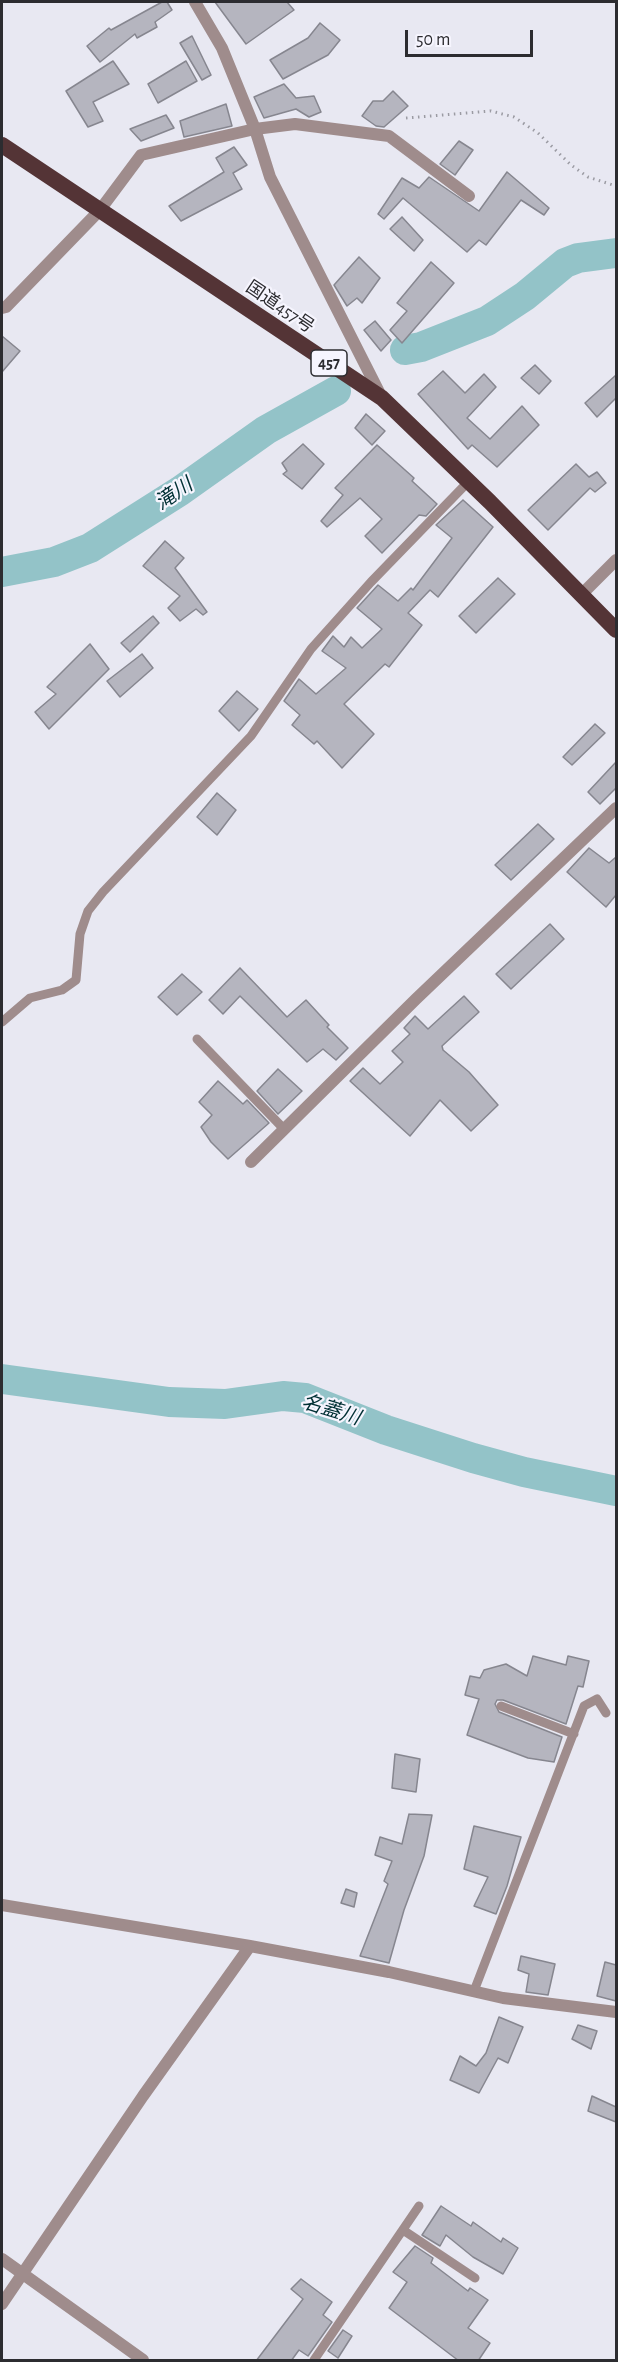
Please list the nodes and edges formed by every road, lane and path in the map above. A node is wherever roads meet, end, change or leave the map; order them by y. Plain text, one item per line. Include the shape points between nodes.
1 (195, 2) edge
2 (406, 117) dead end
3 (255, 129) junction
4 (2, 145) edge
5 (616, 186) edge
6 (469, 196) dead end
7 (100, 210) junction
8 (2, 308) edge
9 (382, 398) junction
10 (469, 481) junction
11 (616, 560) edge
12 (582, 594) junction
13 (616, 630) edge
14 (616, 808) edge
15 (2, 1022) edge
16 (196, 1039) dead end
17 (283, 1128) junction
18 (251, 1162) dead end
19 (501, 1706) dead end
20 (606, 1713) dead end
21 (574, 1734) junction
22 (2, 1905) edge
23 (250, 1946) junction
24 (474, 1991) junction
25 (616, 2012) edge
26 (419, 2206) dead end
27 (403, 2230) junction
28 (2, 2259) edge
29 (22, 2273) junction
30 (475, 2278) dead end
31 (2, 2304) edge
32 (143, 2361) edge
33 (314, 2361) edge

1 - 3 street via 222,48
2 - 5 path via 490,111 514,117 588,177
3 - 6 street via 295,124 389,136
3 - 7 street via 141,155
3 - 9 street via 270,177
4 - 7 highway, 国道457号 / 457
7 - 8 street
7 - 9 highway, 国道457号 / 457
9 - 10 highway, 国道457号 / 457
10 - 12 highway, 国道457号 / 457
10 - 15 lane via 378,573 311,649 251,736 88,911 80,934 76,980 62,990 30,998
11 - 12 street
12 - 13 highway, 国道457号 / 457
14 - 17 street
16 - 17 lane
17 - 18 street
19 - 21 lane
20 - 21 lane via 597,1699 584,1706
21 - 24 lane
22 - 23 street
23 - 24 street
23 - 29 street
24 - 25 street
26 - 27 lane
27 - 30 lane
27 - 33 lane
28 - 29 street
29 - 31 street
29 - 32 street

